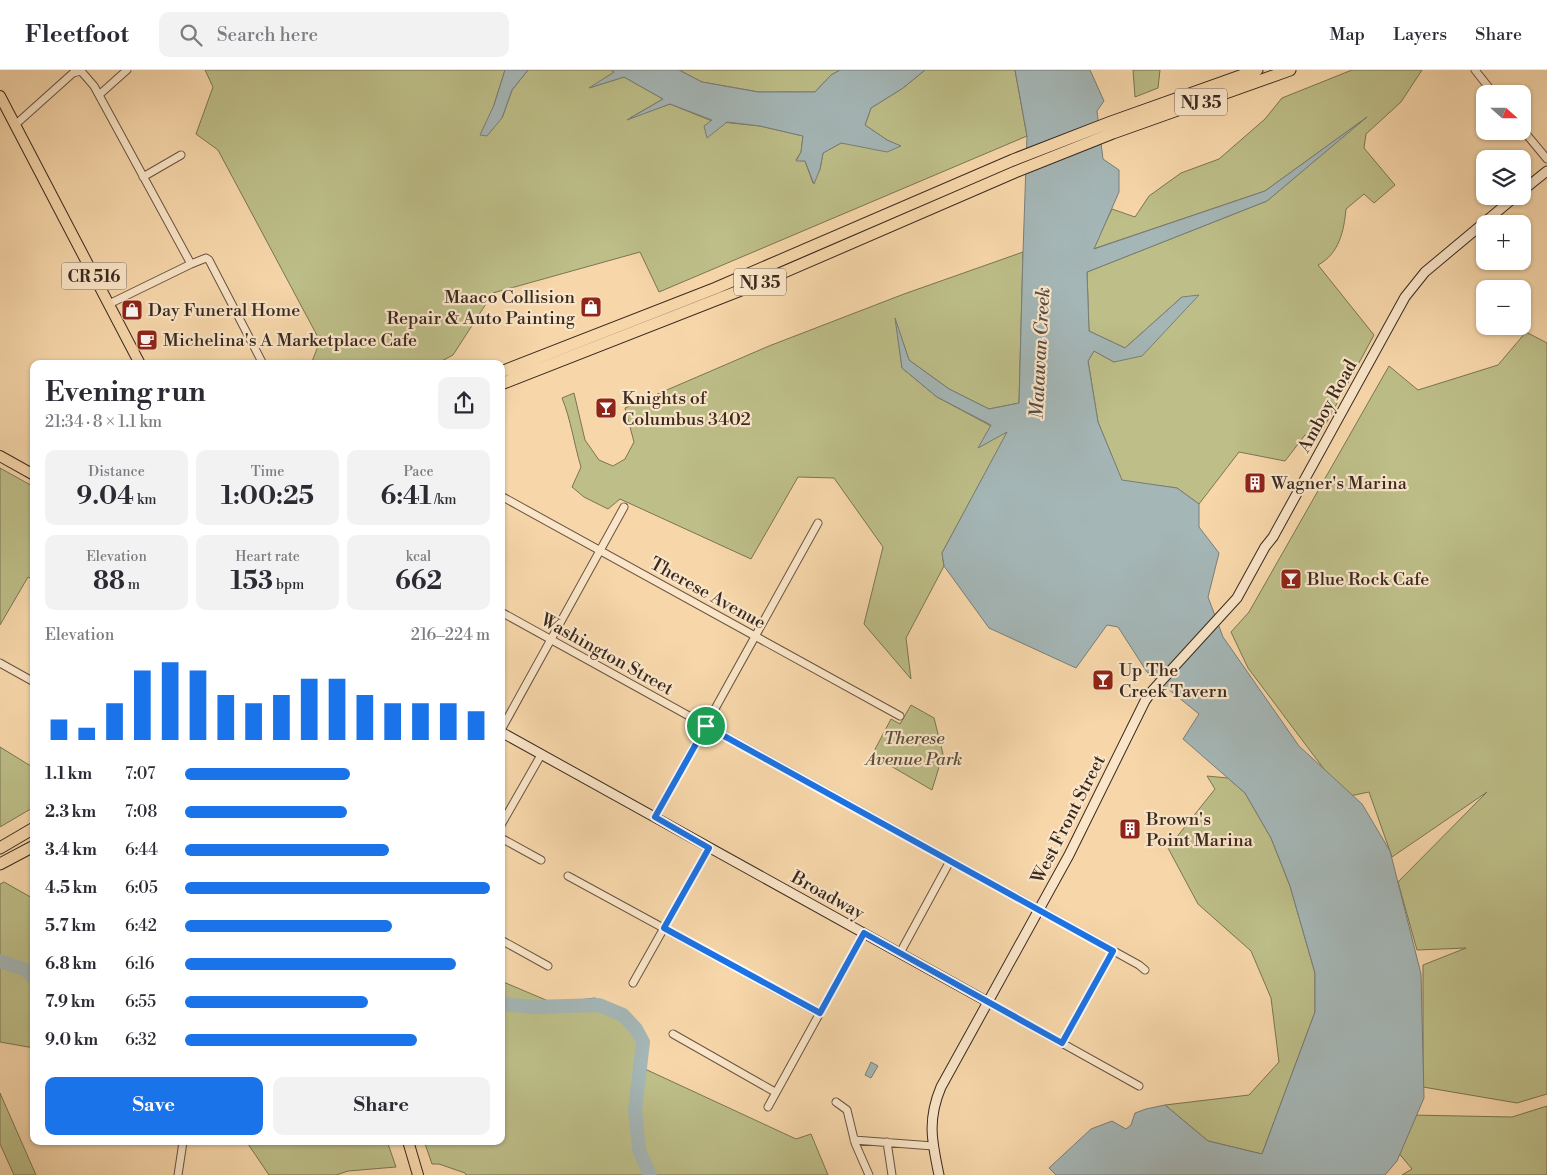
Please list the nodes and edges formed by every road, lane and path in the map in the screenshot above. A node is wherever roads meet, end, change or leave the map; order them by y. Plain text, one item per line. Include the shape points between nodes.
1 (127, 70) edge
2 (1236, 70) edge
3 (1257, 70) edge
4 (1290, 70) edge
5 (1475, 70) edge
6 (81, 71) edge
7 (1230, 80) junction
8 (1487, 85) edge
9 (99, 95) junction
10 (0, 96) edge
11 (15, 126) junction
12 (1112, 128) junction
13 (1531, 140) edge
14 (181, 155) dead end
15 (1547, 159) edge
16 (1014, 166) junction
17 (1547, 170) edge
18 (142, 177) junction
19 (1531, 183) edge
20 (1505, 205) edge
21 (191, 264) junction
22 (109, 304) junction
23 (138, 360) edge
24 (261, 360) edge
25 (505, 370) edge
26 (505, 382) edge
27 (0, 456) edge
28 (30, 473) edge
29 (505, 498) edge
30 (624, 507) dead end
31 (818, 523) dead end
32 (601, 551) junction
33 (505, 614) edge
34 (755, 636) junction
35 (551, 640) junction
36 (1188, 652) joint
37 (0, 663) edge
38 (30, 680) edge
39 (900, 716) dead end
40 (505, 724) edge
41 (706, 726) junction
42 (505, 733) edge
43 (541, 755) junction
44 (655, 817) junction
45 (505, 818) edge
46 (30, 830) edge
47 (505, 840) edge
48 (0, 848) edge
49 (30, 848) edge
50 (709, 848) junction
51 (541, 860) dead end
52 (950, 861) junction
53 (0, 864) edge
54 (568, 876) dead end
55 (1039, 910) junction
56 (664, 928) junction
57 (864, 933) junction
58 (505, 942) edge
59 (1113, 951) junction
60 (900, 953) junction
61 (548, 966) dead end
62 (1145, 970) dead end
63 (634, 983) dead end
64 (988, 1002) junction
65 (820, 1013) junction
66 (673, 1034) dead end
67 (1062, 1043) junction
68 (1140, 1086) dead end
69 (776, 1092) junction
70 (836, 1102) dead end
71 (768, 1107) dead end
72 (854, 1140) junction
73 (887, 1142) junction
74 (183, 1145) edge
75 (409, 1145) edge
76 (933, 1146) junction
77 (178, 1175) edge
78 (418, 1175) edge
79 (869, 1175) edge
80 (892, 1175) edge
81 (939, 1175) edge

1 - 9 street
2 - 7 highway
3 - 7 highway, NJ 35
4 - 12 highway, NJ 35
5 - 8 street
6 - 9 street
6 - 11 street via 73,74
7 - 12 highway, NJ 35
9 - 18 street
10 - 11 main road, CR 516
11 - 22 main road, CR 516
12 - 16 highway, NJ 35
13 - 15 street
14 - 18 street
16 - 25 highway, NJ 35
16 - 26 highway, NJ 35 via 754,285
17 - 19 main road
18 - 21 street
20 - 36 main road, Amboy Road via 1425,272 1413,286 1237,598
21 - 22 street
21 - 24 street via 203,258 209,260
22 - 23 main road, CR 516
27 - 28 main road
29 - 32 street, Therese Avenue
30 - 32 street
31 - 34 street
32 - 34 street, Therese Avenue
32 - 35 street
33 - 35 street, Washington Street
34 - 39 street, Therese Avenue
34 - 41 street
35 - 40 street
35 - 41 street, Washington Street
36 - 55 main road, West Front Street via 1146,701
37 - 38 street
41 - 44 street
41 - 52 street, Washington Street
42 - 43 main road, Broadway
43 - 44 main road, Broadway
43 - 45 street
44 - 50 main road, Broadway
46 - 48 highway
47 - 51 street
49 - 53 highway
50 - 56 street
50 - 57 main road, Broadway
52 - 55 street, Washington Street
52 - 60 street
54 - 56 street
55 - 59 street, Washington Street
55 - 64 main road, West Front Street
56 - 63 street
56 - 65 street
57 - 60 main road, Broadway
57 - 65 street
58 - 61 street
59 - 62 street, Washington Street
59 - 67 street
60 - 64 main road, Broadway
64 - 67 street, Broadway
64 - 76 main road, West Front Street via 936,1099 932,1122
65 - 69 street
66 - 69 street
67 - 68 street, Broadway
69 - 71 street
70 - 72 street via 847,1110
72 - 73 street
72 - 79 street
73 - 76 street
73 - 80 street
74 - 77 street
75 - 78 main road
76 - 81 main road, West Front Street

